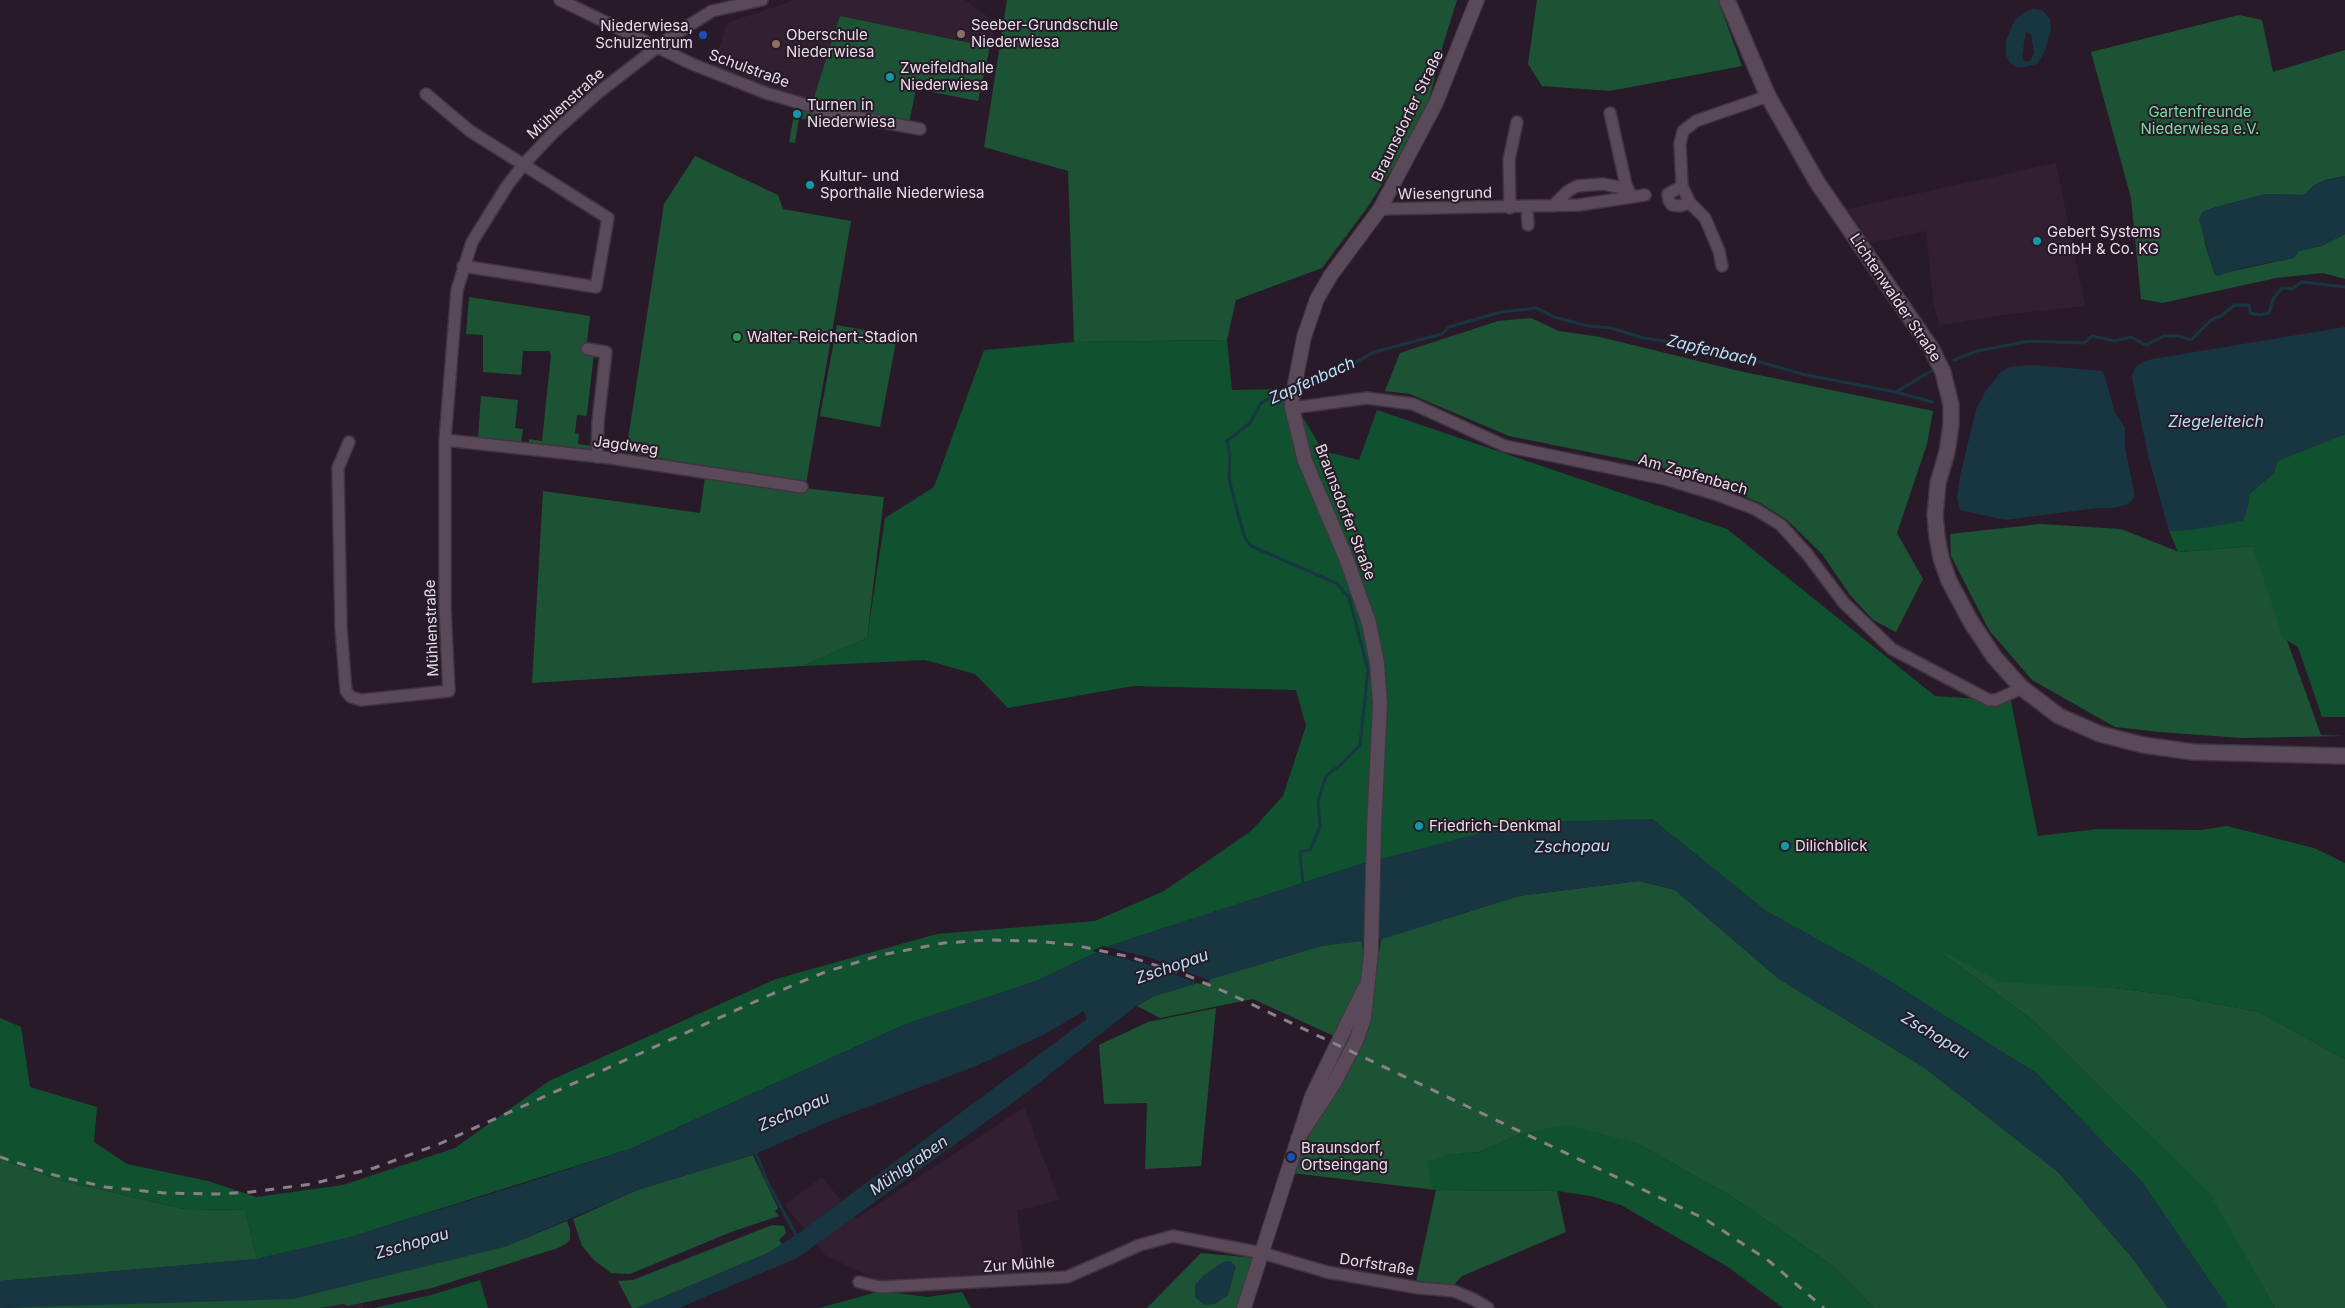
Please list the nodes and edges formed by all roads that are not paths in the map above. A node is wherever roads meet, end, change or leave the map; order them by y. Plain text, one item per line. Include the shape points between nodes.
1 (560, 0) edge
2 (762, 0) edge
3 (1477, 0) edge
4 (1727, 0) edge
5 (714, 5) edge
6 (659, 46) junction
7 (426, 94) dead end
8 (1768, 96) junction
9 (1610, 113) dead end
10 (1517, 122) dead end
11 (920, 129) dead end
12 (523, 165) junction
13 (1682, 186) junction
14 (1630, 193) junction
15 (1645, 195) dead end
16 (1690, 203) junction
17 (1553, 206) junction
18 (1510, 208) junction
19 (1527, 208) junction
20 (1380, 209) junction
21 (1528, 225) dead end
22 (463, 266) junction
23 (1722, 266) dead end
24 (588, 349) dead end
25 (1292, 403) junction
26 (445, 440) junction
27 (349, 442) dead end
28 (597, 457) junction
29 (802, 487) dead end
30 (2022, 688) junction
31 (2345, 756) edge
32 (1262, 1253) junction
33 (859, 1282) dead end
34 (1244, 1308) edge
35 (1486, 1308) edge

1 - 6 street, Schulstraße
2 - 5 street, Mühlenstraße
3 - 20 street, Braunsdorfer Straße via 1436,103
4 - 8 main road, Lichtenwalder Straße
5 - 6 street, Mühlenstraße
6 - 11 street, Schulstraße via 692,64 766,94 834,113
6 - 12 street, Mühlenstraße via 592,97
7 - 12 street via 470,131
8 - 13 street via 1696,121 1683,131 1680,144
8 - 30 main road, Lichtenwalder Straße via 1817,182 1931,348 1943,372 1948,388 1951,425 1938,483 1935,515 1941,558 1971,622 1995,658
9 - 14 street
10 - 18 street, Wiesengrund via 1509,160
12 - 22 street, Mühlenstraße via 484,220
12 - 22 street via 608,218 596,287
13 - 16 street
13 - 16 street via 1668,194 1669,201 1680,206
14 - 15 street, Wiesengrund
14 - 17 street, Wiesengrund via 1579,205
14 - 17 street, Wiesengrund via 1603,184 1577,186
16 - 23 street via 1705,218
17 - 19 street, Wiesengrund
18 - 19 street, Wiesengrund
18 - 20 street, Wiesengrund
19 - 21 street
20 - 25 street, Braunsdorfer Straße via 1317,300 1304,337
22 - 26 street, Mühlenstraße via 454,314
24 - 28 street via 606,352
25 - 30 street, Am Zapfenbach via 1367,398 1413,404 1505,446 1665,479 1754,509 1781,524 1844,603 1892,649 1989,700
25 - 32 street, Braunsdorfer Straße via 1305,461 1346,558 1373,643 1380,704 1372,953 1370,976 1312,1096
26 - 27 street, Mühlenstraße via 445,608 449,691 361,700 351,697 346,688 341,628 338,468
26 - 28 street, Jagdweg
28 - 29 street, Jagdweg
30 - 31 main road, Lichtenwalder Straße via 2059,716 2100,734 2143,745 2193,752
32 - 33 street, Zur Mühle via 1173,1236 1140,1244 1067,1277 880,1287
32 - 34 street
32 - 35 street, Dorfstraße via 1327,1272 1454,1291

